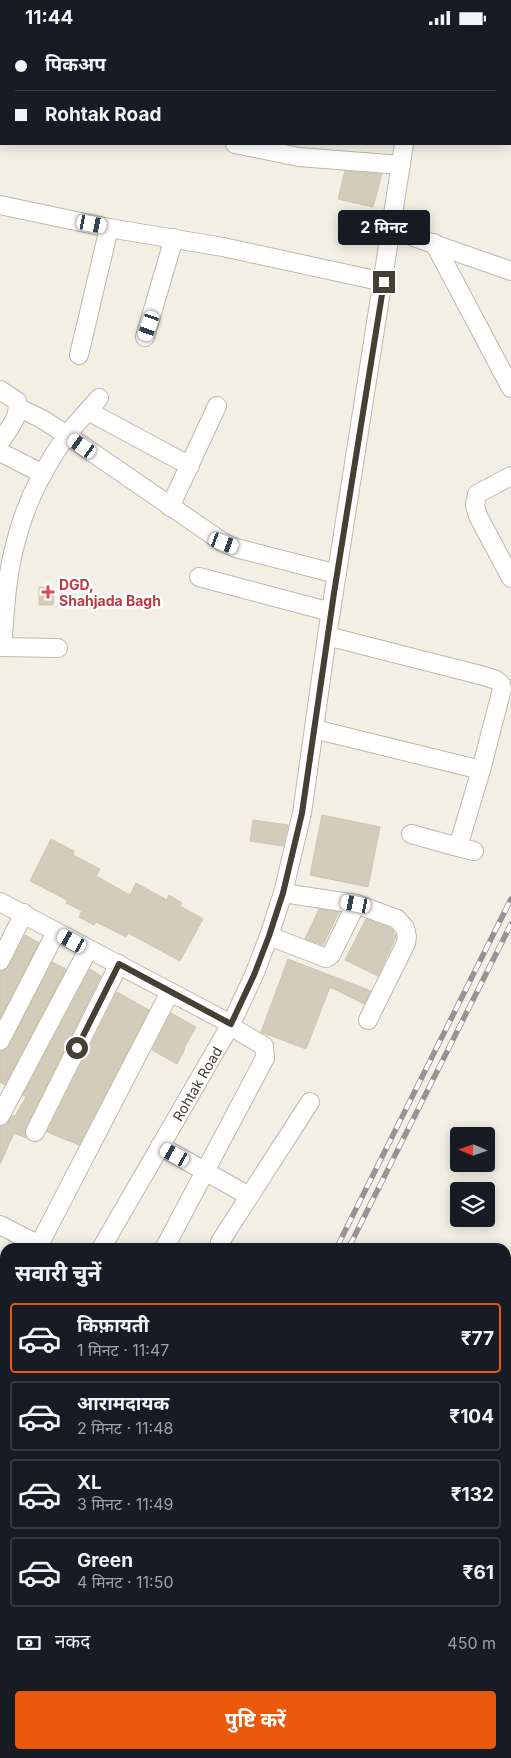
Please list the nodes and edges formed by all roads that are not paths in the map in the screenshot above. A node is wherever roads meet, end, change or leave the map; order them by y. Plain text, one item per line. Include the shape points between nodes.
1 (240, 145) edge
2 (404, 145) edge
3 (334, 151) edge
4 (401, 165) junction
5 (0, 205) edge
6 (109, 228) junction
7 (391, 229) junction
8 (174, 237) junction
9 (434, 243) junction
10 (511, 271) edge
11 (384, 282) junction
12 (145, 337) dead end
13 (79, 355) dead end
14 (511, 388) edge
15 (0, 390) edge
16 (217, 406) dead end
17 (19, 408) junction
18 (67, 435) junction
19 (0, 442) edge
20 (0, 452) edge
21 (190, 466) junction
22 (43, 474) junction
23 (511, 476) edge
24 (170, 507) junction
25 (337, 574) junction
26 (199, 577) dead end
27 (511, 578) edge
28 (331, 612) junction
29 (327, 636) junction
30 (1, 647) edge
31 (58, 648) dead end
32 (314, 729) junction
33 (481, 770) junction
34 (411, 834) dead end
35 (283, 893) junction
36 (0, 901) edge
37 (356, 904) junction
38 (24, 913) junction
39 (56, 932) junction
40 (269, 936) junction
41 (88, 950) junction
42 (0, 961) edge
43 (119, 964) junction
44 (170, 992) junction
45 (368, 1020) dead end
46 (231, 1025) junction
47 (0, 1041) edge
48 (310, 1103) dead end
49 (0, 1116) edge
50 (35, 1132) dead end
51 (160, 1146) junction
52 (204, 1171) junction
53 (249, 1197) junction
54 (0, 1225) edge
55 (220, 1241) dead end
56 (33, 1243) edge
57 (42, 1243) edge
58 (105, 1243) edge
59 (167, 1243) edge

1 - 3 street via 287,155
2 - 4 street, Rohtak Road
3 - 4 street
4 - 7 street, Rohtak Road
5 - 6 street
6 - 8 street
6 - 13 street
7 - 9 street
7 - 11 street, Rohtak Road
8 - 11 street
8 - 12 street
9 - 10 street
9 - 14 street
11 - 25 street, Rohtak Road
15 - 17 street via 17,401
16 - 21 street
17 - 18 street
17 - 19 street
18 - 21 street via 94,404
18 - 22 street
18 - 24 street
20 - 22 street
21 - 24 street
22 - 30 street via 23,516 14,545
23 - 27 street via 477,494 475,505
24 - 25 street via 236,548
25 - 28 street, Rohtak Road
26 - 28 street
28 - 29 street, Rohtak Road
29 - 32 street, Rohtak Road
29 - 33 street via 484,676 501,684
30 - 31 street
32 - 33 street
32 - 35 street, Rohtak Road via 302,813
33 - 34 street via 466,849
35 - 37 street
35 - 40 street, Rohtak Road
36 - 38 street
37 - 40 street via 328,957 323,958
37 - 45 street via 397,919 407,933 406,943
38 - 39 street
38 - 42 street
39 - 41 street
39 - 47 street
40 - 46 street, Rohtak Road
41 - 43 street
41 - 49 street
43 - 44 street
43 - 50 street
44 - 46 street
44 - 57 street
46 - 51 street, Rohtak Road
46 - 52 street via 264,1046 265,1058
48 - 53 street
51 - 52 street
51 - 58 street, Rohtak Road
52 - 53 street
52 - 59 street
53 - 55 street
54 - 56 street

